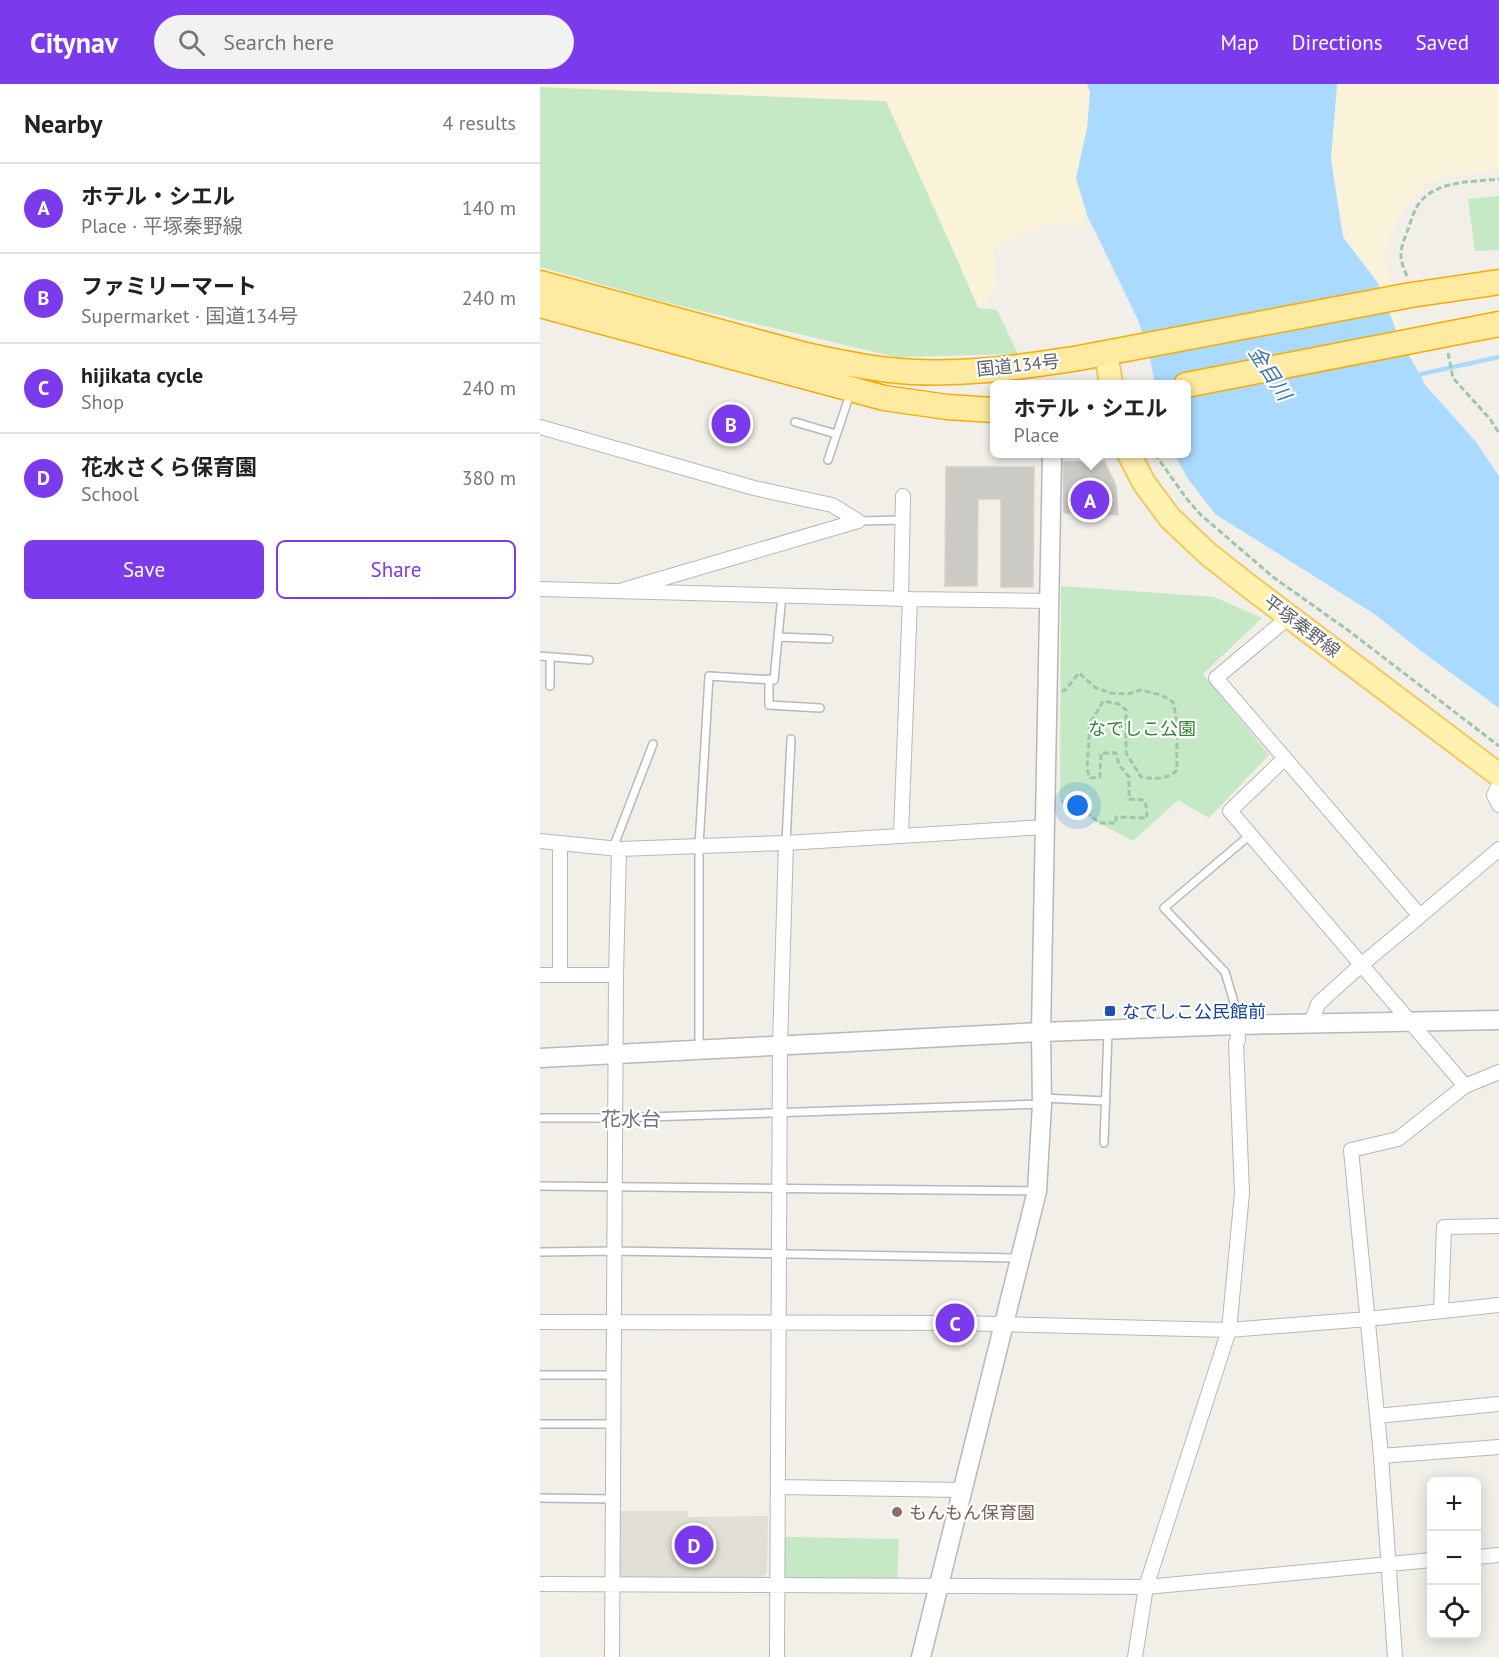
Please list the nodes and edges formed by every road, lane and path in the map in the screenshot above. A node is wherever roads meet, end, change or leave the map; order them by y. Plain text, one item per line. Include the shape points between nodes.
1 (1499, 179) edge
2 (1499, 282) edge
3 (540, 283) edge
4 (1411, 289) junction
5 (540, 305) edge
6 (1499, 324) edge
7 (1440, 345) junction
8 (1117, 351) junction
9 (1113, 380) edge
10 (1191, 384) edge
11 (851, 389) junction
12 (990, 410) edge
13 (795, 422) dead end
14 (540, 428) edge
15 (1499, 433) edge
16 (837, 434) junction
17 (1052, 458) edge
18 (1132, 458) edge
19 (1158, 458) edge
20 (828, 460) dead end
21 (903, 496) dead end
22 (903, 520) junction
23 (858, 521) junction
24 (540, 589) edge
25 (623, 590) junction
26 (782, 595) junction
27 (906, 599) junction
28 (1050, 602) junction
29 (1290, 617) junction
30 (778, 637) junction
31 (829, 639) dead end
32 (540, 657) edge
33 (550, 657) junction
34 (589, 660) dead end
35 (769, 679) junction
36 (550, 686) dead end
37 (1057, 693) dead end
38 (820, 708) dead end
39 (791, 739) dead end
40 (653, 744) dead end
41 (1499, 746) edge
42 (1284, 759) junction
43 (1499, 775) edge
44 (1499, 785) edge
45 (1060, 802) dead end
46 (1499, 805) edge
47 (1046, 827) junction
48 (901, 835) junction
49 (1250, 835) junction
50 (540, 841) edge
51 (560, 843) junction
52 (786, 843) junction
53 (699, 846) junction
54 (616, 849) junction
55 (1499, 849) edge
56 (1420, 916) junction
57 (1361, 965) junction
58 (540, 975) edge
59 (560, 975) junction
60 (616, 975) junction
61 (1499, 1020) edge
62 (1410, 1022) junction
63 (1311, 1023) junction
64 (1237, 1025) junction
65 (1108, 1029) junction
66 (1041, 1032) junction
67 (780, 1045) junction
68 (699, 1049) junction
69 (616, 1053) junction
70 (540, 1058) edge
71 (1499, 1072) edge
72 (1465, 1086) junction
73 (1042, 1101) junction
74 (1106, 1101) junction
75 (780, 1112) junction
76 (540, 1118) edge
77 (616, 1118) junction
78 (1104, 1143) dead end
79 (540, 1186) edge
80 (615, 1186) junction
81 (779, 1188) junction
82 (1037, 1191) junction
83 (1499, 1226) edge
84 (615, 1251) junction
85 (540, 1252) edge
86 (779, 1254) junction
87 (1022, 1258) junction
88 (1499, 1305) edge
89 (1441, 1311) junction
90 (1368, 1319) junction
91 (540, 1322) edge
92 (615, 1323) junction
93 (779, 1323) junction
94 (1004, 1324) junction
95 (1228, 1330) junction
96 (540, 1374) edge
97 (614, 1375) junction
98 (1499, 1404) edge
99 (1377, 1416) junction
100 (540, 1424) edge
101 (614, 1424) junction
102 (1499, 1447) edge
103 (1381, 1456) junction
104 (778, 1487) junction
105 (962, 1490) junction
106 (540, 1498) edge
107 (613, 1499) junction
108 (1499, 1556) edge
109 (1481, 1557) edge
110 (1427, 1560) edge
111 (1388, 1564) junction
112 (540, 1584) edge
113 (613, 1584) junction
114 (777, 1584) junction
115 (938, 1587) junction
116 (1146, 1587) junction
117 (612, 1657) edge
118 (777, 1657) edge
119 (921, 1657) edge
120 (1136, 1657) edge
121 (1395, 1657) edge

1 - 4 path via 1448,186 1420,202 1400,252
2 - 4 highway, 国道134号
3 - 8 highway, 国道134号 via 807,355 891,370 987,370
4 - 8 highway, 国道134号
5 - 11 highway
6 - 7 highway
7 - 10 highway
7 - 15 path via 1453,378
8 - 9 main road
11 - 12 highway via 884,398
11 - 16 lane
13 - 16 lane
14 - 23 street via 754,489 832,505
16 - 20 lane
17 - 28 street
18 - 29 main road, 平塚秦野線 via 1170,518 1208,554
19 - 41 path via 1201,515 1273,577
21 - 22 street
22 - 23 lane
22 - 27 street
23 - 25 street
24 - 25 street
25 - 26 street
26 - 27 street
26 - 30 lane
27 - 28 street
27 - 48 street
28 - 47 street
29 - 42 street via 1216,678
29 - 43 main road, 平塚秦野線
30 - 31 lane
30 - 35 lane via 774,680
32 - 33 lane
33 - 34 lane
33 - 36 lane
35 - 38 lane via 769,705
35 - 53 lane via 709,676
37 - 45 path via 1065,690 1079,673 1096,688 1112,693 1142,690 1161,694 1173,702 1178,735 1177,770 1171,776 1157,779 1141,777 1126,753 1126,710 1119,704 1103,701 1090,723 1090,778 1100,777 1101,753 1116,753 1119,765 1129,777 1129,799 1144,800 1147,818 1116,817 1116,823 1099,823 1078,804
39 - 52 lane
40 - 54 lane
42 - 49 street via 1230,811
42 - 56 street
44 - 46 street via 1494,795
47 - 48 street
47 - 66 street
48 - 52 street
49 - 57 street
49 - 64 lane via 1164,908 1225,972
50 - 51 street
51 - 54 street
51 - 59 street
52 - 53 street
52 - 67 street
53 - 54 street
53 - 68 lane
54 - 60 street
55 - 56 street
56 - 57 street
57 - 62 street
57 - 63 street via 1318,1004
58 - 59 street
59 - 60 street
60 - 69 street
61 - 62 street
62 - 63 street
62 - 72 street
63 - 64 street
64 - 65 street
64 - 95 street via 1242,1193
65 - 66 street
65 - 74 lane
66 - 67 street
66 - 73 street
67 - 68 street
67 - 75 street
68 - 69 street
69 - 70 street
69 - 77 street
71 - 72 street
72 - 90 street via 1398,1139 1351,1150
73 - 74 lane
73 - 75 lane
73 - 82 street
74 - 78 lane
75 - 77 lane
75 - 81 street
76 - 77 lane
77 - 80 street
79 - 80 lane
80 - 81 lane
80 - 84 street
81 - 82 lane
81 - 86 street
82 - 87 street
83 - 89 street via 1444,1227
84 - 85 lane
84 - 86 lane
84 - 92 street
86 - 87 lane
86 - 93 street
87 - 94 street
88 - 89 street
89 - 90 street
90 - 95 street
90 - 99 street
91 - 92 street
92 - 93 street
92 - 97 street
93 - 94 street
93 - 104 street
94 - 95 street
94 - 105 street
95 - 116 street
96 - 97 lane
97 - 101 street
98 - 99 street
99 - 103 street
100 - 101 lane
101 - 107 street
102 - 103 street
103 - 111 street
104 - 105 street
104 - 114 street
105 - 115 street
106 - 107 lane
107 - 113 street
108 - 109 street
110 - 111 street
111 - 116 street
111 - 121 street
112 - 113 street
113 - 114 street
113 - 117 street
114 - 115 street
114 - 118 street
115 - 116 street
115 - 119 street
116 - 120 street

